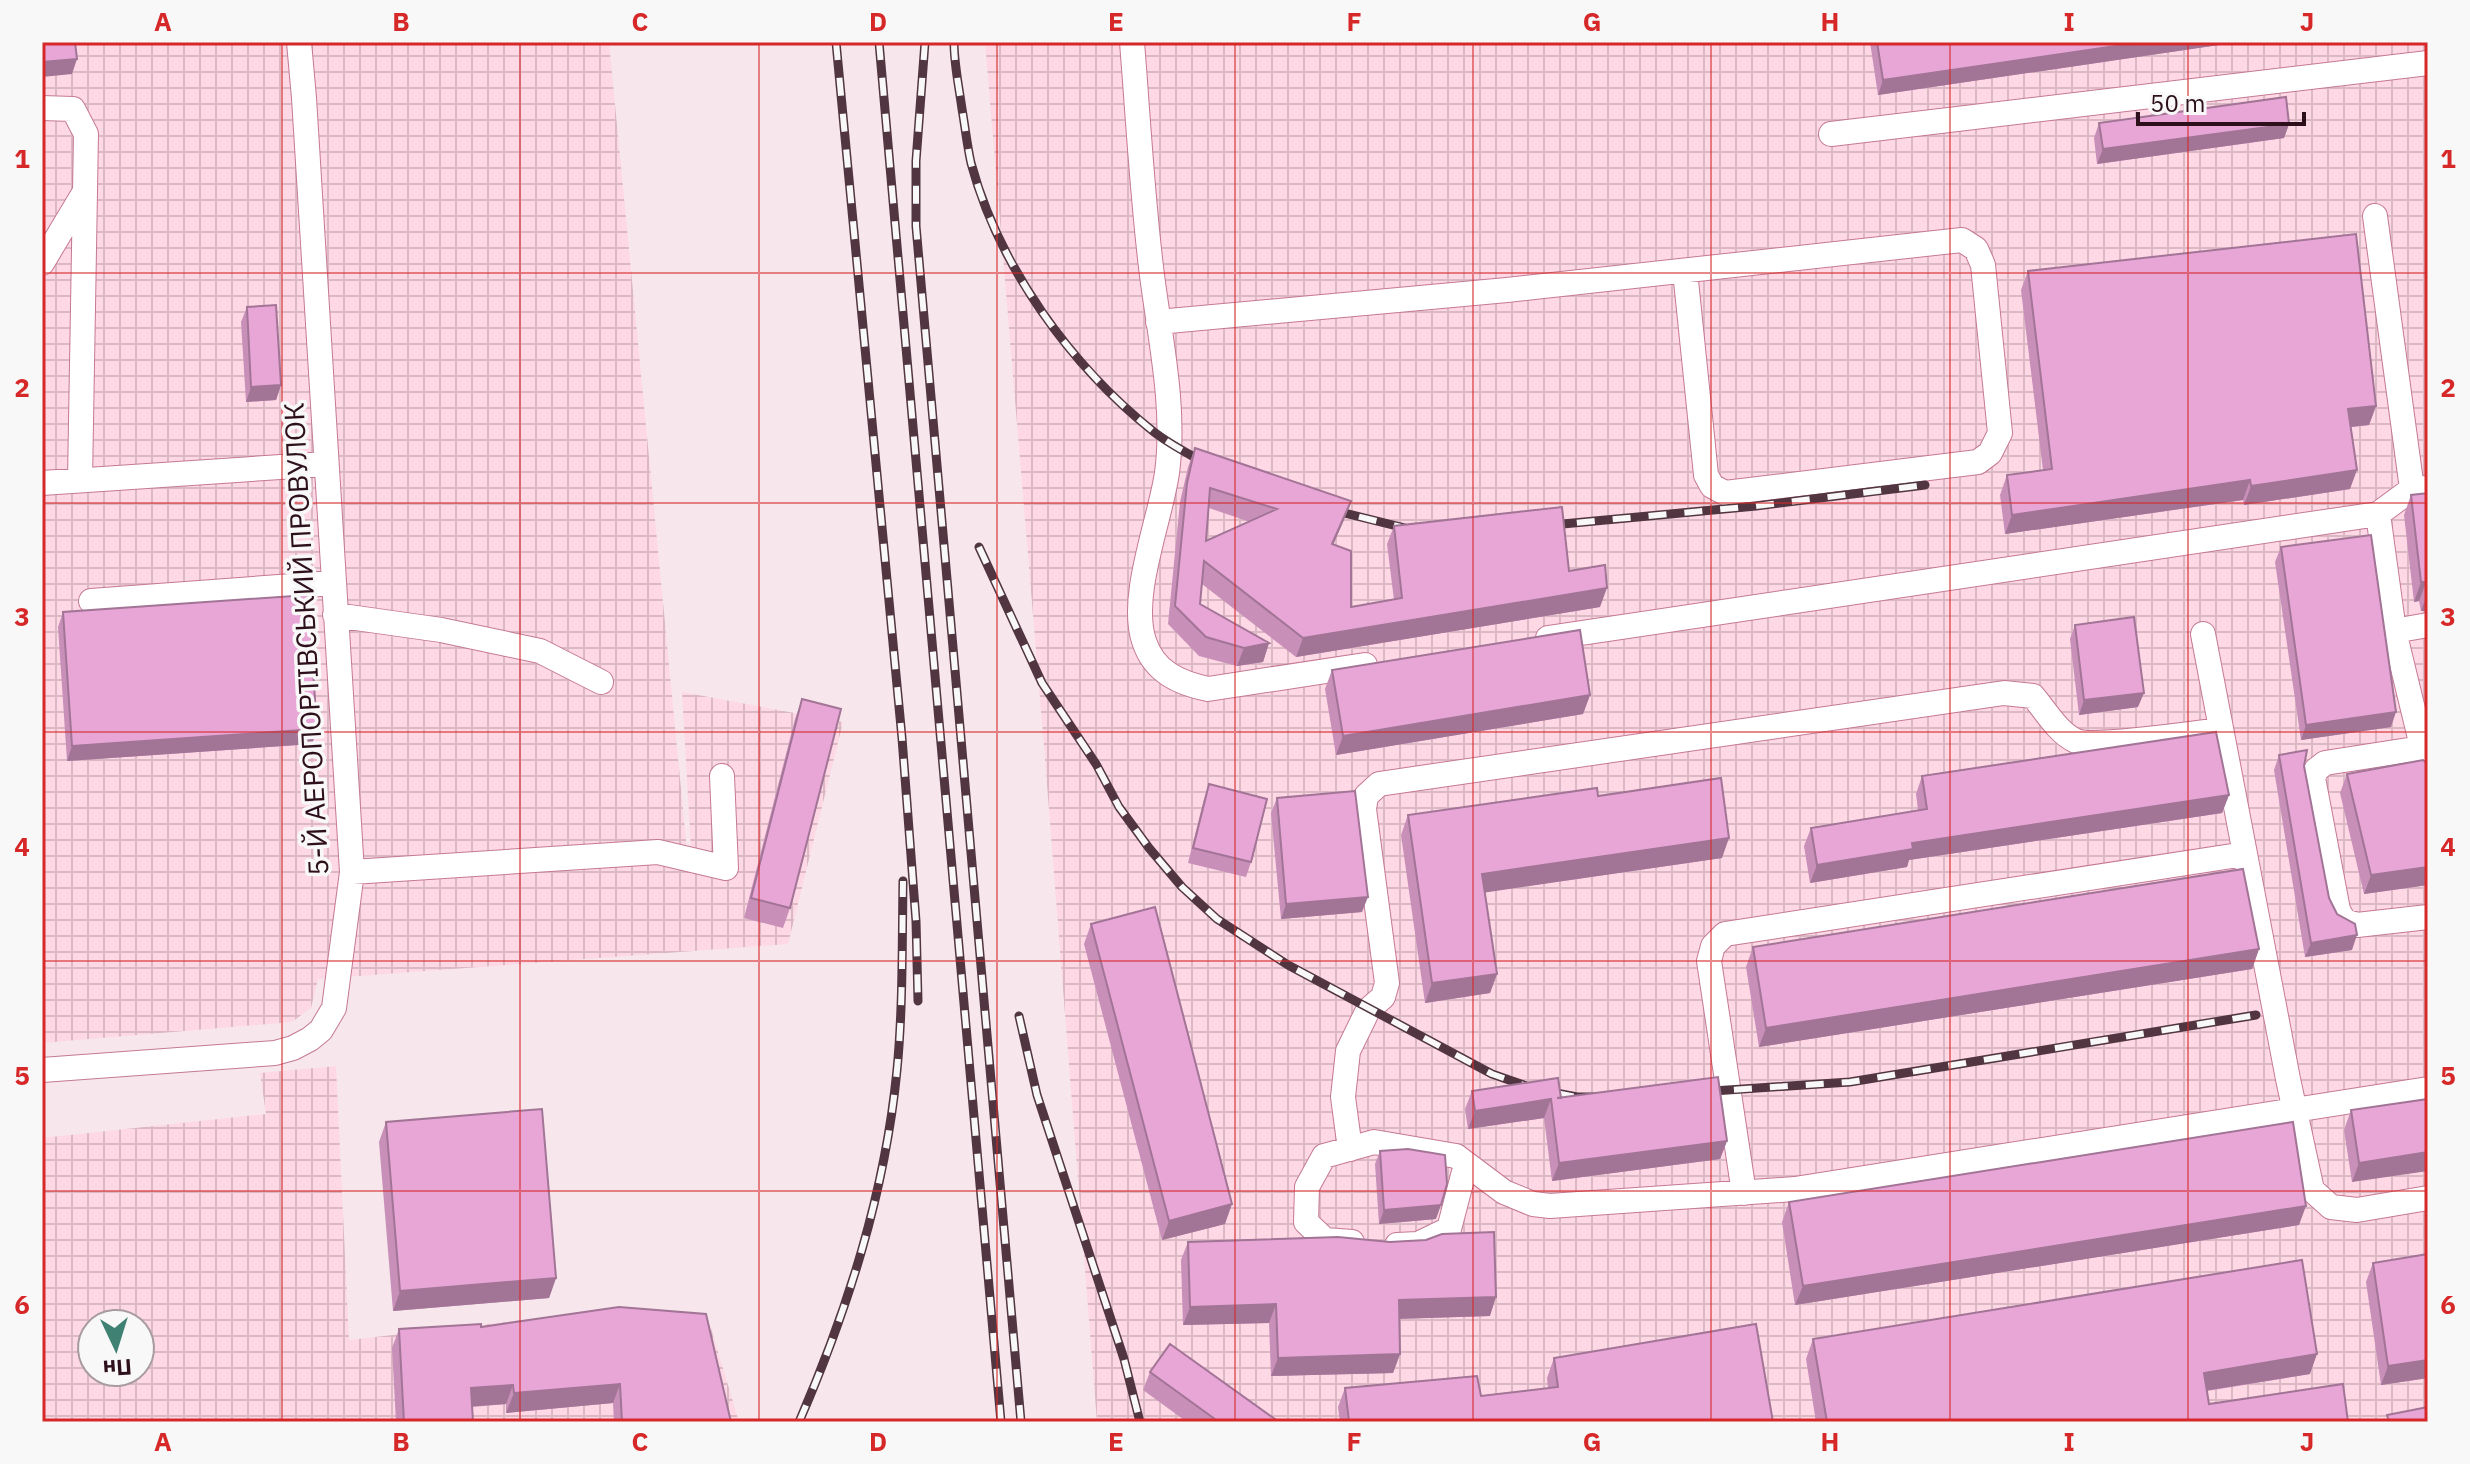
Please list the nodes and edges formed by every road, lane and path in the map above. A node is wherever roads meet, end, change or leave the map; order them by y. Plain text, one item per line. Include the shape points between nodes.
1 (299, 42) edge
2 (1132, 42) edge
3 (2420, 57) edge
4 (42, 108) edge
5 (1831, 134) dead end
6 (85, 192) junction
7 (2375, 216) dead end
8 (42, 263) edge
9 (1685, 271) junction
10 (1158, 322) junction
11 (326, 464) junction
12 (80, 480) junction
13 (42, 483) edge
14 (2420, 488) edge
15 (2378, 514) junction
16 (333, 583) junction
17 (91, 601) dead end
18 (335, 615) junction
19 (2428, 625) edge
20 (2394, 631) junction
21 (2203, 634) dead end
22 (1521, 642) edge
23 (1396, 661) edge
24 (601, 682) dead end
25 (2220, 730) junction
26 (2425, 759) edge
27 (722, 776) dead end
28 (2245, 854) junction
29 (352, 872) junction
30 (2428, 917) edge
31 (42, 1070) edge
32 (2428, 1089) edge
33 (2294, 1108) junction
34 (1350, 1149) junction
35 (1466, 1164) junction
36 (1744, 1193) junction
37 (2428, 1198) edge

1 - 11 lane, 5-Й АЕРОПОРТІВСЬКИЙ ПРОВУЛОК
2 - 10 lane
3 - 5 lane
4 - 6 lane via 73,109 86,134
6 - 8 lane
6 - 12 lane
7 - 14 lane
9 - 9 lane via 1706,475 1712,486 1725,493 1978,462 1990,453 2000,433 1983,265 1969,244 1962,240
9 - 10 lane
10 - 23 lane via 1170,413 1167,473 1139,602 1143,641 1159,668 1185,684 1208,689
11 - 12 lane
11 - 16 lane, 5-Й АЕРОПОРТІВСЬКИЙ ПРОВУЛОК
12 - 13 lane
14 - 15 lane
15 - 20 lane
15 - 22 lane
16 - 17 lane
16 - 18 lane, 5-Й АЕРОПОРТІВСЬКИЙ ПРОВУЛОК
18 - 24 lane via 540,651
18 - 29 lane, 5-Й АЕРОПОРТІВСЬКИЙ ПРОВУЛОК
19 - 20 lane
20 - 26 lane
21 - 25 lane
25 - 28 lane
25 - 34 lane via 2078,742 2033,696 2004,693 1379,784 1366,796 1364,809 1387,983 1348,1051 1343,1097
26 - 30 lane via 2325,763 2313,778 2344,921 2357,925
27 - 29 lane via 726,868 658,852
28 - 33 lane
28 - 36 lane via 1725,934 1713,946 1709,961
29 - 31 lane, 5-Й АЕРОПОРТІВСЬКИЙ ПРОВУЛОК via 334,1008 310,1039 275,1053
32 - 33 lane
33 - 36 lane via 1811,1187
33 - 37 lane via 2312,1190 2331,1207 2357,1210
34 - 35 lane via 1374,1142 1456,1156
34 - 35 lane via 1324,1156 1307,1187 1306,1222 1325,1240 1418,1244 1449,1229
35 - 36 lane via 1504,1192 1541,1205

